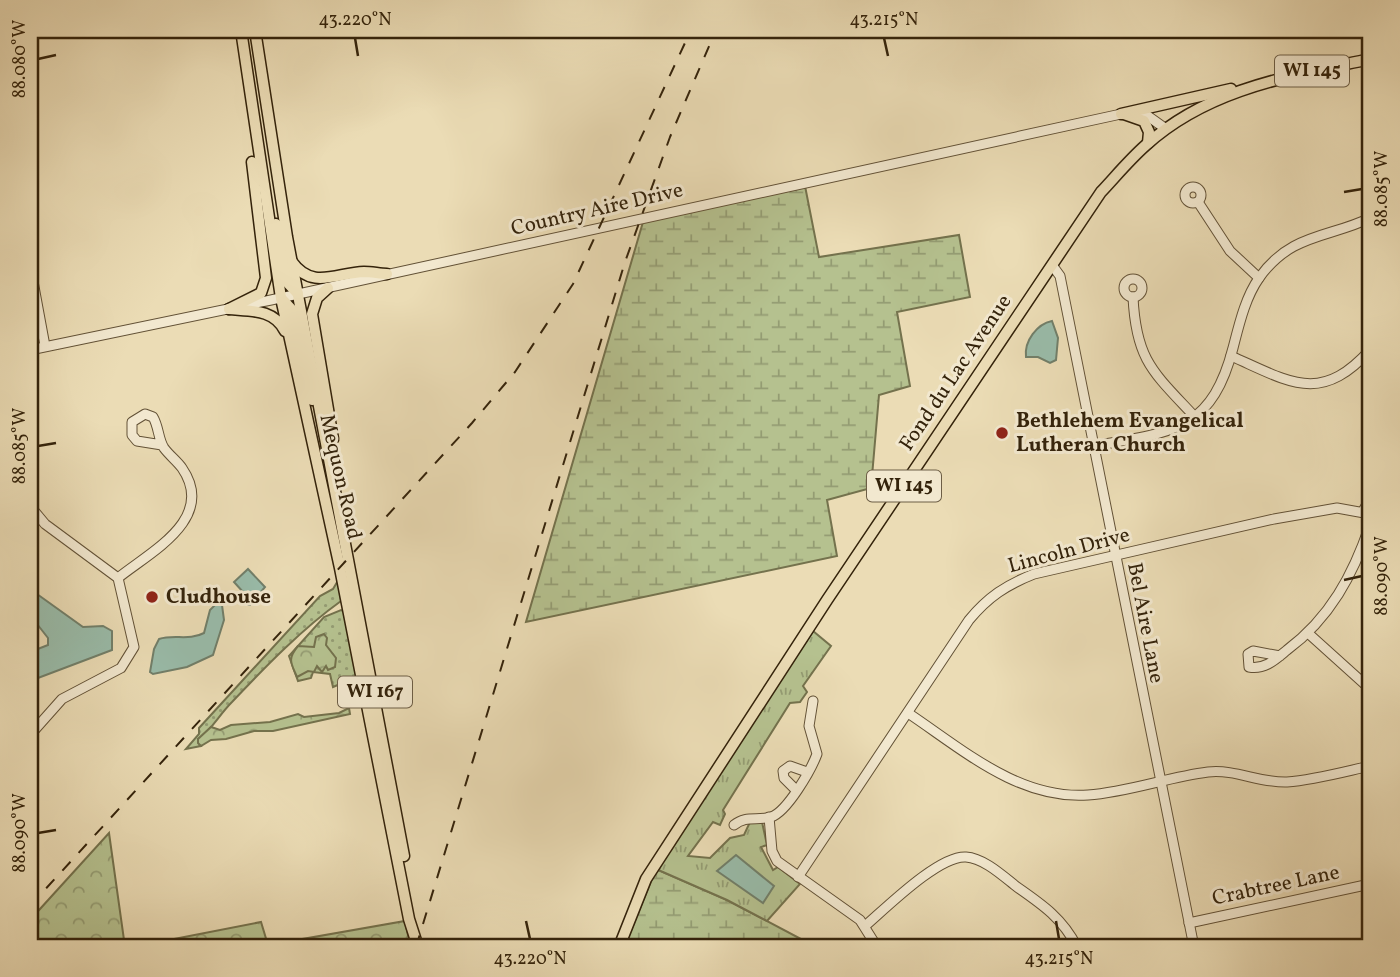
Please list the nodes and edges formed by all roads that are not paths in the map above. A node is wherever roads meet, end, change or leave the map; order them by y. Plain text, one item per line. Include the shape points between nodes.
1 (241, 30) edge
2 (255, 30) edge
3 (1370, 59) edge
4 (1254, 84) junction
5 (254, 111) junction
6 (1121, 114) junction
7 (1166, 129) junction
8 (257, 140) junction
9 (1148, 143) junction
10 (1198, 202) dead end
11 (1370, 218) edge
12 (292, 260) junction
13 (30, 265) edge
14 (1052, 265) junction
15 (387, 274) junction
16 (1259, 278) junction
17 (328, 288) junction
18 (298, 294) junction
19 (1133, 297) dead end
20 (281, 298) junction
21 (229, 309) junction
22 (290, 339) junction
23 (45, 346) junction
24 (30, 349) edge
25 (1370, 350) edge
26 (1231, 356) junction
27 (1194, 416) junction
28 (162, 445) dead end
29 (1094, 446) junction
30 (329, 453) junction
31 (334, 477) junction
32 (1370, 499) edge
33 (30, 506) edge
34 (1367, 512) edge
35 (1370, 525) edge
36 (1114, 556) junction
37 (118, 578) junction
38 (1309, 634) junction
39 (1280, 656) dead end
40 (1370, 689) edge
41 (813, 701) dead end
42 (908, 713) junction
43 (30, 734) edge
44 (1370, 765) edge
45 (807, 772) junction
46 (1160, 781) junction
47 (796, 790) junction
48 (769, 817) junction
49 (734, 825) dead end
50 (798, 877) junction
51 (1370, 884) edge
52 (1189, 923) junction
53 (865, 926) junction
54 (414, 931) junction
55 (418, 947) edge
56 (620, 947) edge
57 (877, 947) edge
58 (1077, 947) edge
59 (1194, 947) edge

1 - 5 main road, Mequon Road / WI 167
2 - 12 main road, Mequon Road / WI 167
3 - 4 main road, Fond du Lac Avenue / WI 145
4 - 6 main road
4 - 7 main road, Fond du Lac Avenue / WI 145
5 - 8 main road, Mequon Road / WI 167
5 - 21 main road via 252,164 266,278 261,293
6 - 7 street, Country Aire Drive via 1145,114
6 - 9 main road via 1144,121
6 - 15 street, Country Aire Drive
7 - 9 main road, Fond du Lac Avenue / WI 145
8 - 18 main road via 286,281
8 - 20 main road, Mequon Road / WI 167
9 - 14 main road, Fond du Lac Avenue / WI 145 via 1101,192
10 - 16 street via 1230,251
11 - 16 street via 1293,246
12 - 15 main road via 312,278
12 - 18 main road, Mequon Road / WI 167
13 - 23 street
14 - 29 street, Bel Aire Lane via 1060,276
14 - 56 main road, Fond du Lac Avenue / WI 145 via 646,879
15 - 17 street, Country Aire Drive
16 - 26 street
17 - 18 street, Country Aire Drive
17 - 31 main road via 317,299 312,314 331,427
18 - 20 street, Country Aire Drive
18 - 30 main road, Mequon Road / WI 167
19 - 27 street via 1138,344 1149,367
20 - 21 street, Country Aire Drive
20 - 22 main road, Mequon Road / WI 167
20 - 30 main road via 292,310 306,383
21 - 22 main road via 271,315
21 - 23 street, Country Aire Drive
22 - 54 main road, Mequon Road / WI 167
23 - 24 street, Country Aire Drive
25 - 26 street via 1350,372 1324,383 1301,385
26 - 27 street via 1217,395
27 - 29 street via 1180,429
28 - 37 street via 183,470 190,504 183,525 172,538
29 - 36 street, Bel Aire Lane
30 - 31 main road, Mequon Road / WI 167
31 - 54 main road, Mequon Road / WI 167
32 - 34 street
33 - 37 street via 46,524
34 - 36 street, Lincoln Drive via 1337,508
35 - 38 street via 1348,579
36 - 42 street, Lincoln Drive via 1034,574 986,599
36 - 46 street, Bel Aire Lane
37 - 43 street via 134,647 130,657 121,668 62,699
38 - 39 street
38 - 40 street
41 - 45 street via 808,721 817,754
42 - 46 street via 996,772 1026,786 1088,795
42 - 50 street, Lincoln Drive
44 - 46 street via 1286,782 1232,771
45 - 47 street
45 - 47 street via 790,766 783,771
46 - 52 street, Bel Aire Lane
47 - 48 street via 785,808
48 - 49 street via 743,818
48 - 50 street via 774,857
50 - 53 street
51 - 52 street, Crabtree Lane
52 - 59 street, Bel Aire Lane
53 - 57 street
53 - 58 street via 926,875 949,860 967,857 986,865 1045,907 1065,925
54 - 55 main road, Mequon Road / WI 167

